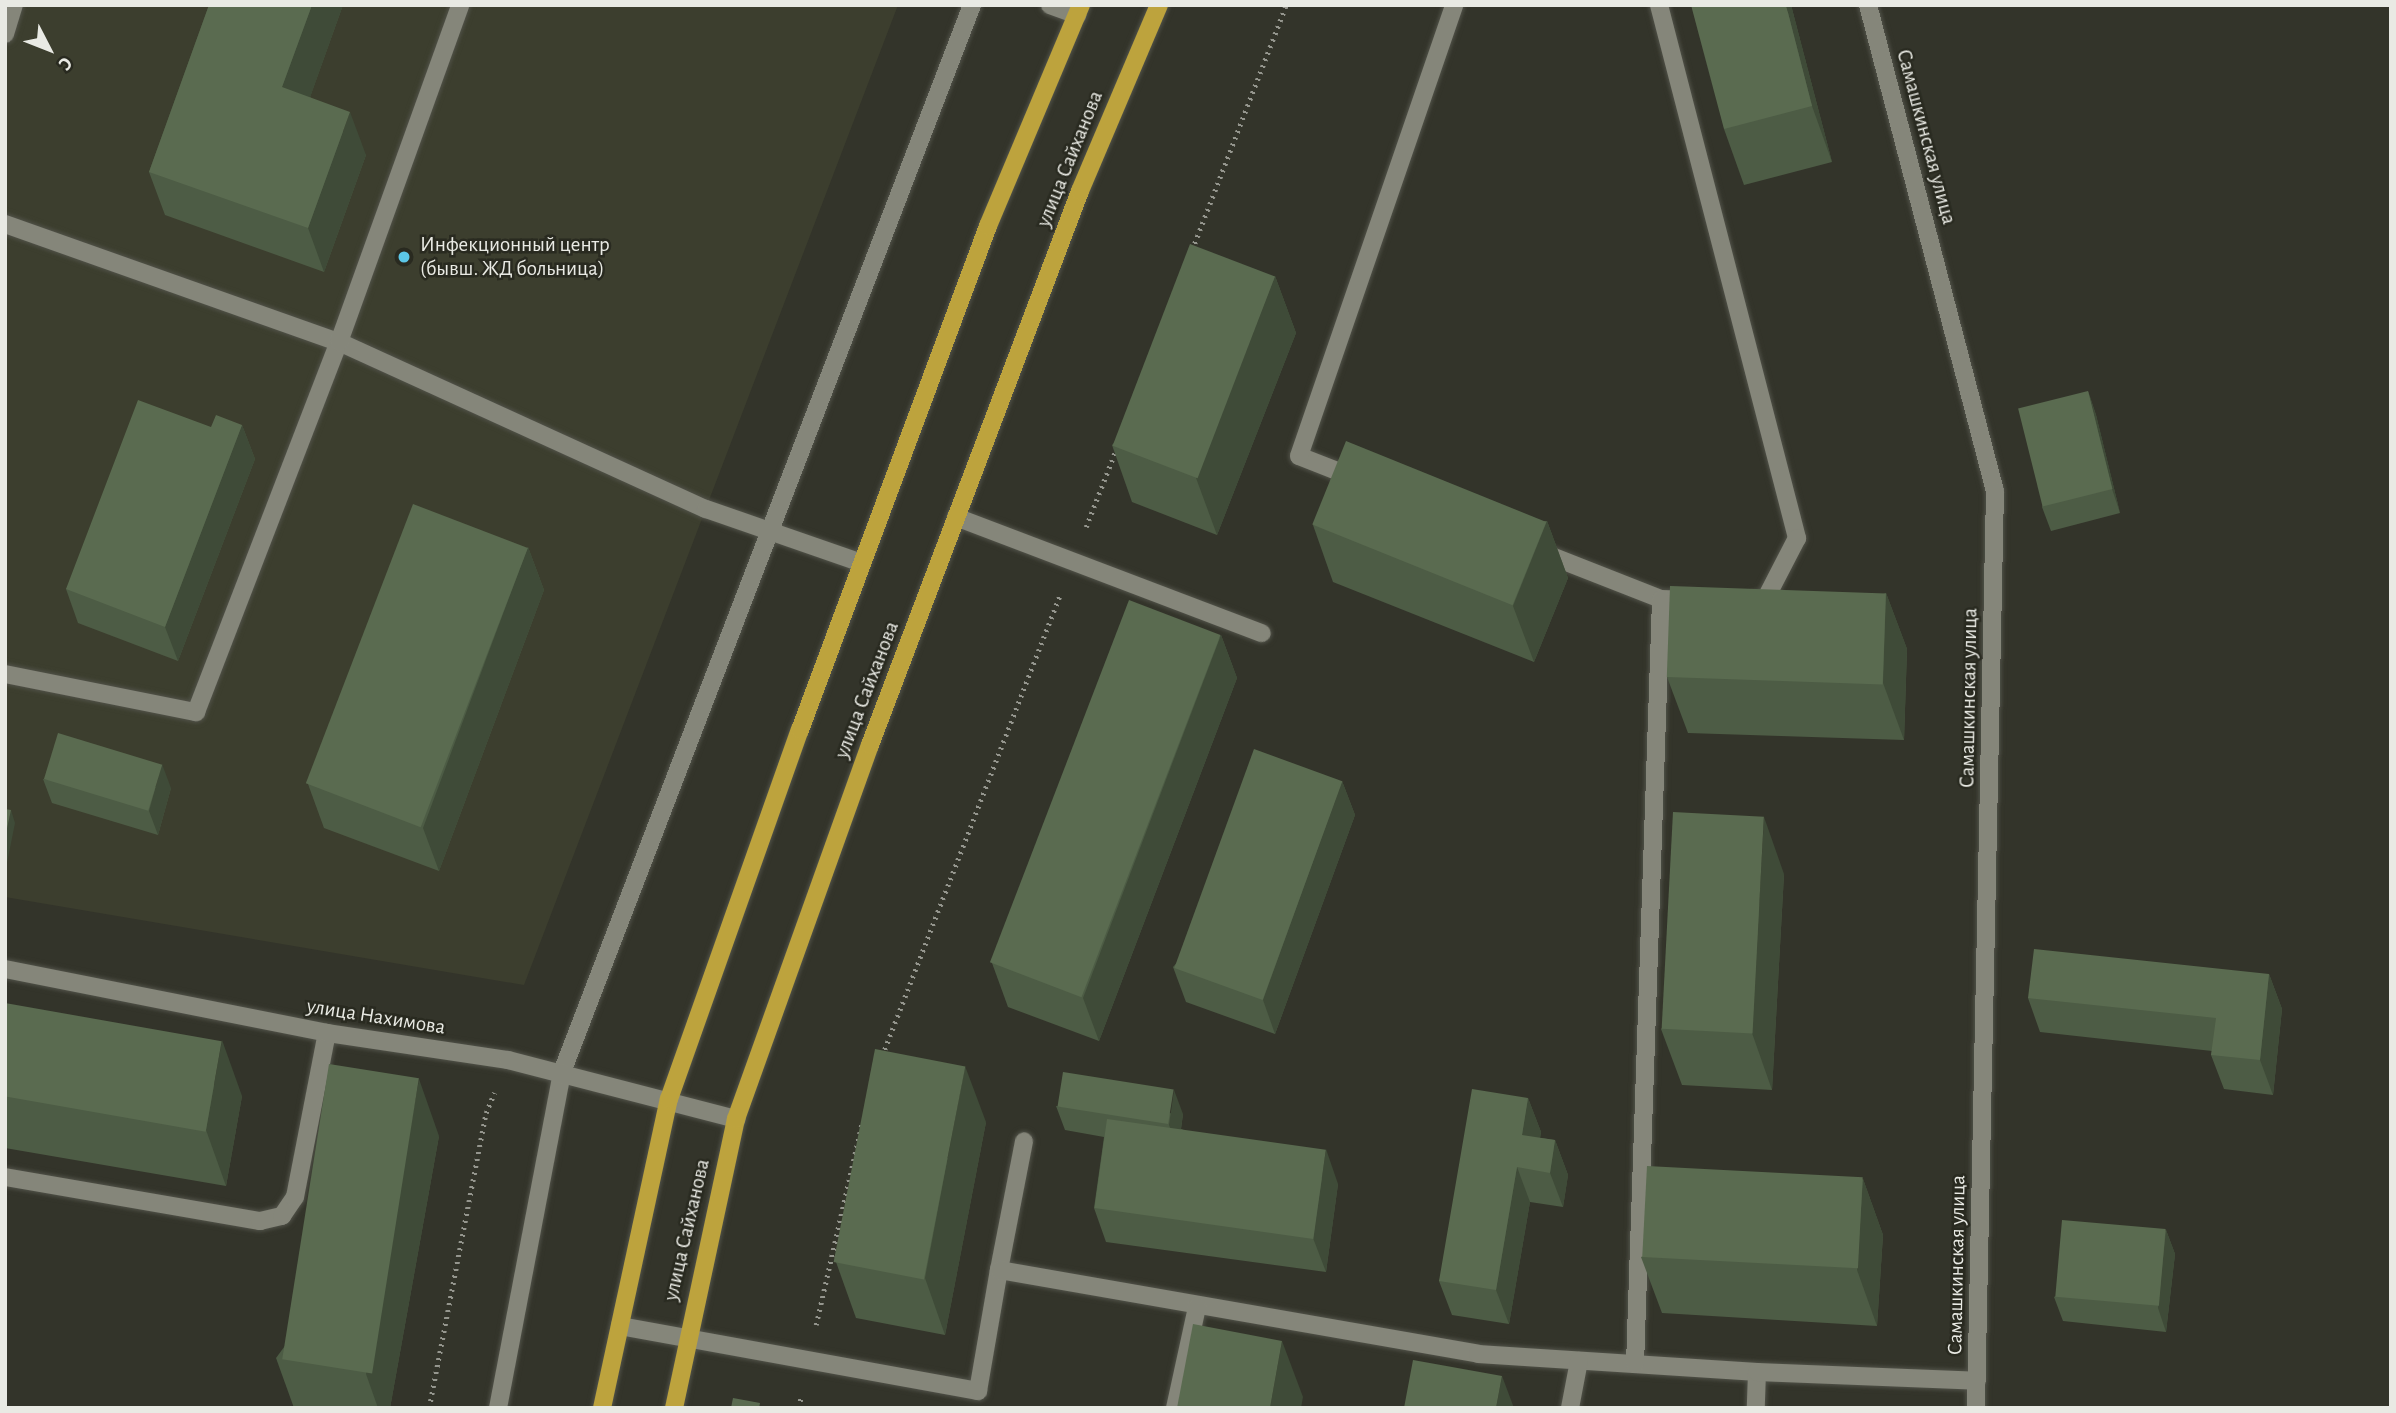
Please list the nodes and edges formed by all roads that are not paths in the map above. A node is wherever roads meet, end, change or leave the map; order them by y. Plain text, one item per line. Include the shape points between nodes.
1 (14, 5) edge
2 (460, 5) edge
3 (972, 5) edge
4 (1051, 5) edge
5 (1159, 5) edge
6 (1454, 5) edge
7 (1659, 5) edge
8 (1868, 5) edge
9 (1079, 10) edge
10 (5, 34) edge
11 (5, 224) edge
12 (339, 342) junction
13 (1377, 486) edge
14 (956, 517) junction
15 (770, 531) junction
16 (1519, 543) edge
17 (862, 562) junction
18 (1661, 599) junction
19 (1713, 600) edge
20 (1739, 600) edge
21 (1262, 633) dead end
22 (5, 674) edge
23 (5, 969) edge
24 (327, 1033) junction
25 (562, 1072) junction
26 (669, 1100) junction
27 (736, 1119) junction
28 (1024, 1141) dead end
29 (5, 1177) edge
30 (999, 1270) junction
31 (1197, 1307) junction
32 (620, 1326) junction
33 (685, 1340) junction
34 (1579, 1361) junction
35 (1635, 1364) junction
36 (1757, 1371) junction
37 (1977, 1381) junction
38 (498, 1408) edge
39 (602, 1408) edge
40 (674, 1408) edge
41 (1175, 1408) edge
42 (1570, 1408) edge
43 (1756, 1408) edge
44 (1976, 1408) edge

1 - 10 street
2 - 12 street
3 - 15 street
4 - 9 street
5 - 14 main road, улица Сайханова via 1080,191
6 - 13 street via 1299,456
7 - 20 street via 1797,538 1765,600
8 - 37 street, Самашкинская улица via 1995,491
9 - 17 main road via 988,226
11 - 12 street
12 - 15 street via 706,509
12 - 22 street via 196,712
14 - 21 street
14 - 27 main road, улица Сайханова
15 - 17 street
15 - 25 street
16 - 18 street
17 - 26 main road
18 - 19 street
18 - 35 street
23 - 24 street, улица Нахимова
24 - 25 street, улица Нахимова
24 - 29 street via 295,1197 282,1216 260,1221
25 - 26 street, улица Нахимова
25 - 38 street
26 - 27 street, улица Нахимова
26 - 32 main road
27 - 33 main road, улица Сайханова
28 - 30 street
30 - 31 street
30 - 33 street via 978,1391
31 - 34 street via 1478,1354
31 - 41 street
32 - 33 street
32 - 39 main road
33 - 40 main road, улица Сайханова
34 - 35 street
34 - 42 street
35 - 36 street
36 - 37 street
36 - 43 street
37 - 44 street, Самашкинская улица

